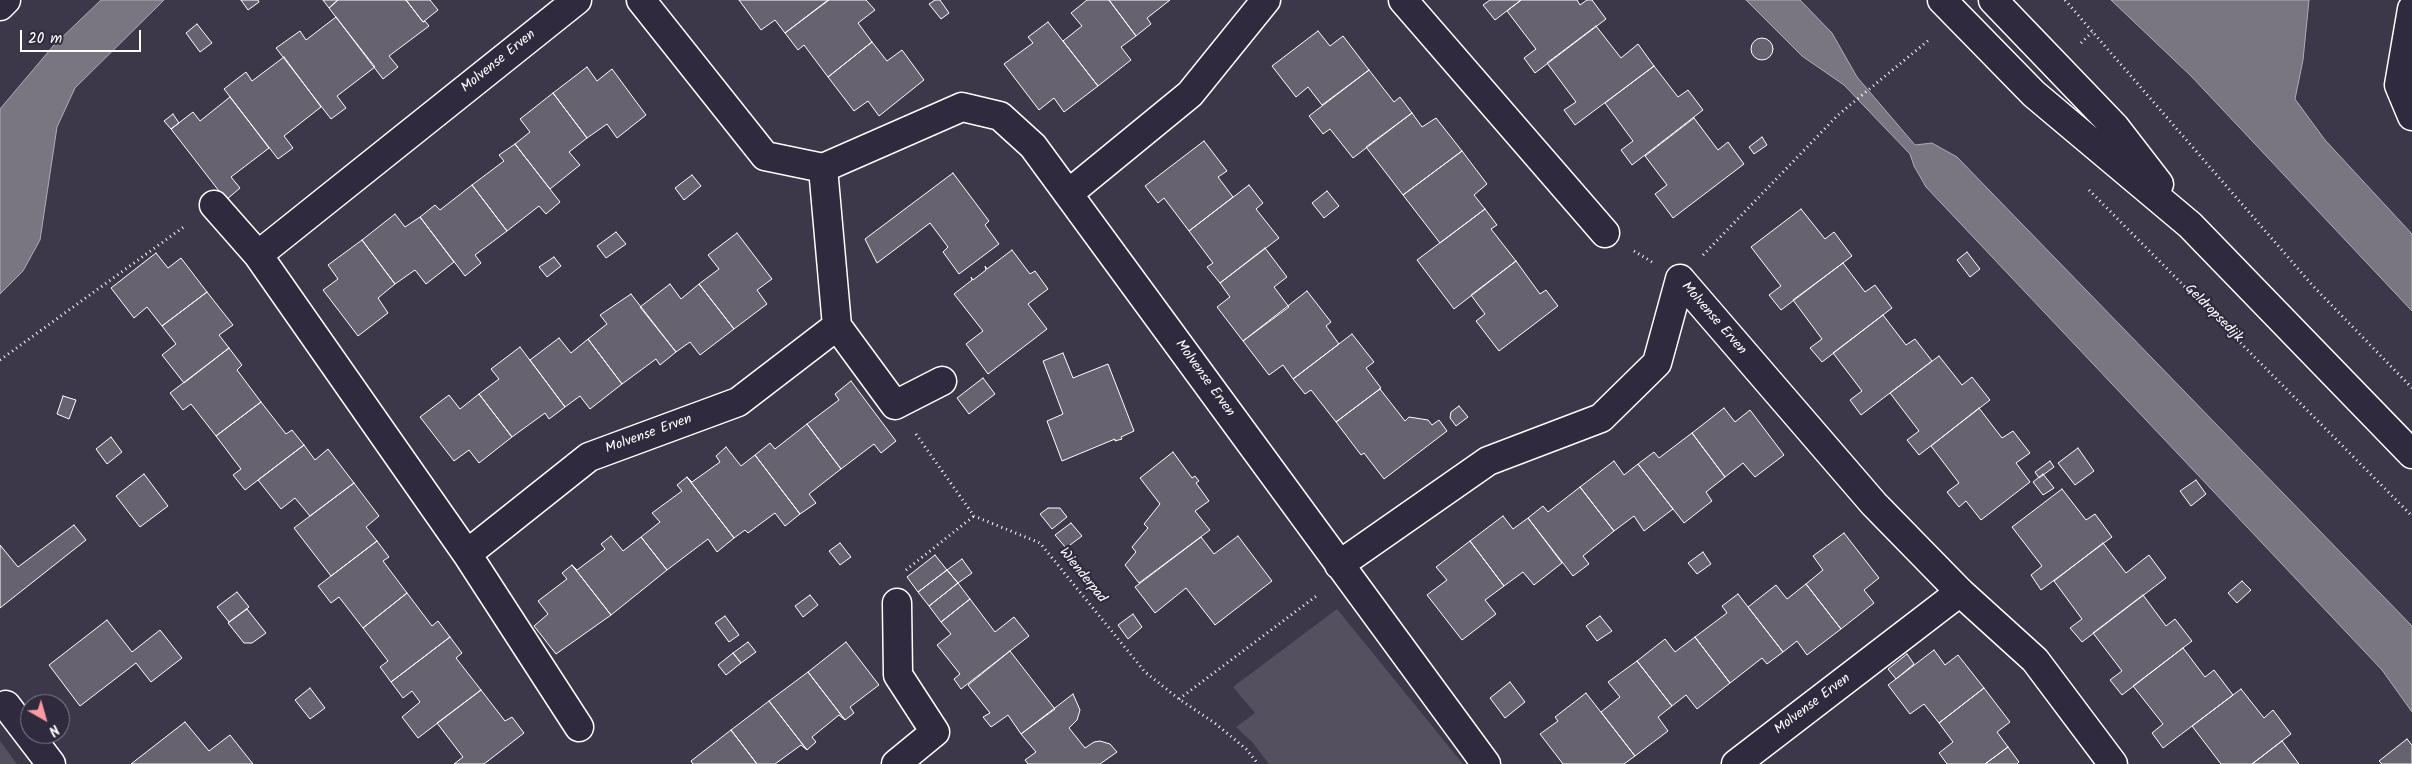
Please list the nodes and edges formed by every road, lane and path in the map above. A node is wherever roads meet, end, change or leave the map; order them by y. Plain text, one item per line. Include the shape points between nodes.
1 (6, 0) edge
2 (577, 0) edge
3 (641, 0) edge
4 (1266, 0) edge
5 (1403, 0) edge
6 (1942, 0) edge
7 (2065, 0) edge
8 (2002, 3) edge
9 (0, 6) edge
10 (2412, 10) edge
11 (1931, 38) dead end
12 (2412, 116) edge
13 (823, 168) junction
14 (2083, 183) dead end
15 (1068, 194) junction
16 (214, 205) joint
17 (2190, 225) junction
18 (1605, 233) joint
19 (258, 255) junction
20 (1680, 279) junction
21 (837, 326) junction
22 (0, 360) edge
23 (942, 381) dead end
24 (2412, 388) edge
25 (895, 405) junction
26 (2412, 454) edge
27 (974, 516) junction
28 (2412, 516) edge
29 (467, 554) junction
30 (1339, 565) junction
31 (1960, 592) junction
32 (897, 604) joint
33 (1179, 699) junction
34 (6, 705) dead end
35 (578, 727) dead end
36 (51, 764) edge
37 (896, 764) edge
38 (1258, 764) edge
39 (1486, 764) edge
40 (1736, 764) edge
41 (2113, 764) edge

1 - 9 street
2 - 19 street, Molvense Erven
3 - 13 street via 765,156
4 - 15 street via 1190,94
5 - 18 street
6 - 17 street via 2034,94
7 - 24 path via 2313,286
8 - 17 street via 2115,127
10 - 12 street via 2399,85
11 - 20 path via 1838,115
13 - 15 street, Molvense Erven via 962,107 1000,116 1032,146
13 - 21 street
14 - 28 path, Geldropsedijk
15 - 30 street, Molvense Erven
16 - 19 street
16 - 22 path
17 - 26 street
18 - 20 path
19 - 29 street
20 - 30 street, Molvense Erven via 1658,363 1601,418 1488,461
20 - 31 street, Molvense Erven via 1874,504
21 - 25 street
21 - 29 street, Molvense Erven via 738,402 589,457
23 - 25 street
25 - 27 path
27 - 32 path via 897,577
27 - 33 path, Wienderpad via 1040,543 1146,672
29 - 35 street
30 - 33 path via 1318,595
30 - 39 street, Molvense Erven
31 - 40 street, Molvense Erven
31 - 41 street, Molvense Erven via 2035,660
32 - 37 street via 898,674 935,732
33 - 38 path, Wienderpad via 1216,724 1246,749
34 - 36 street

